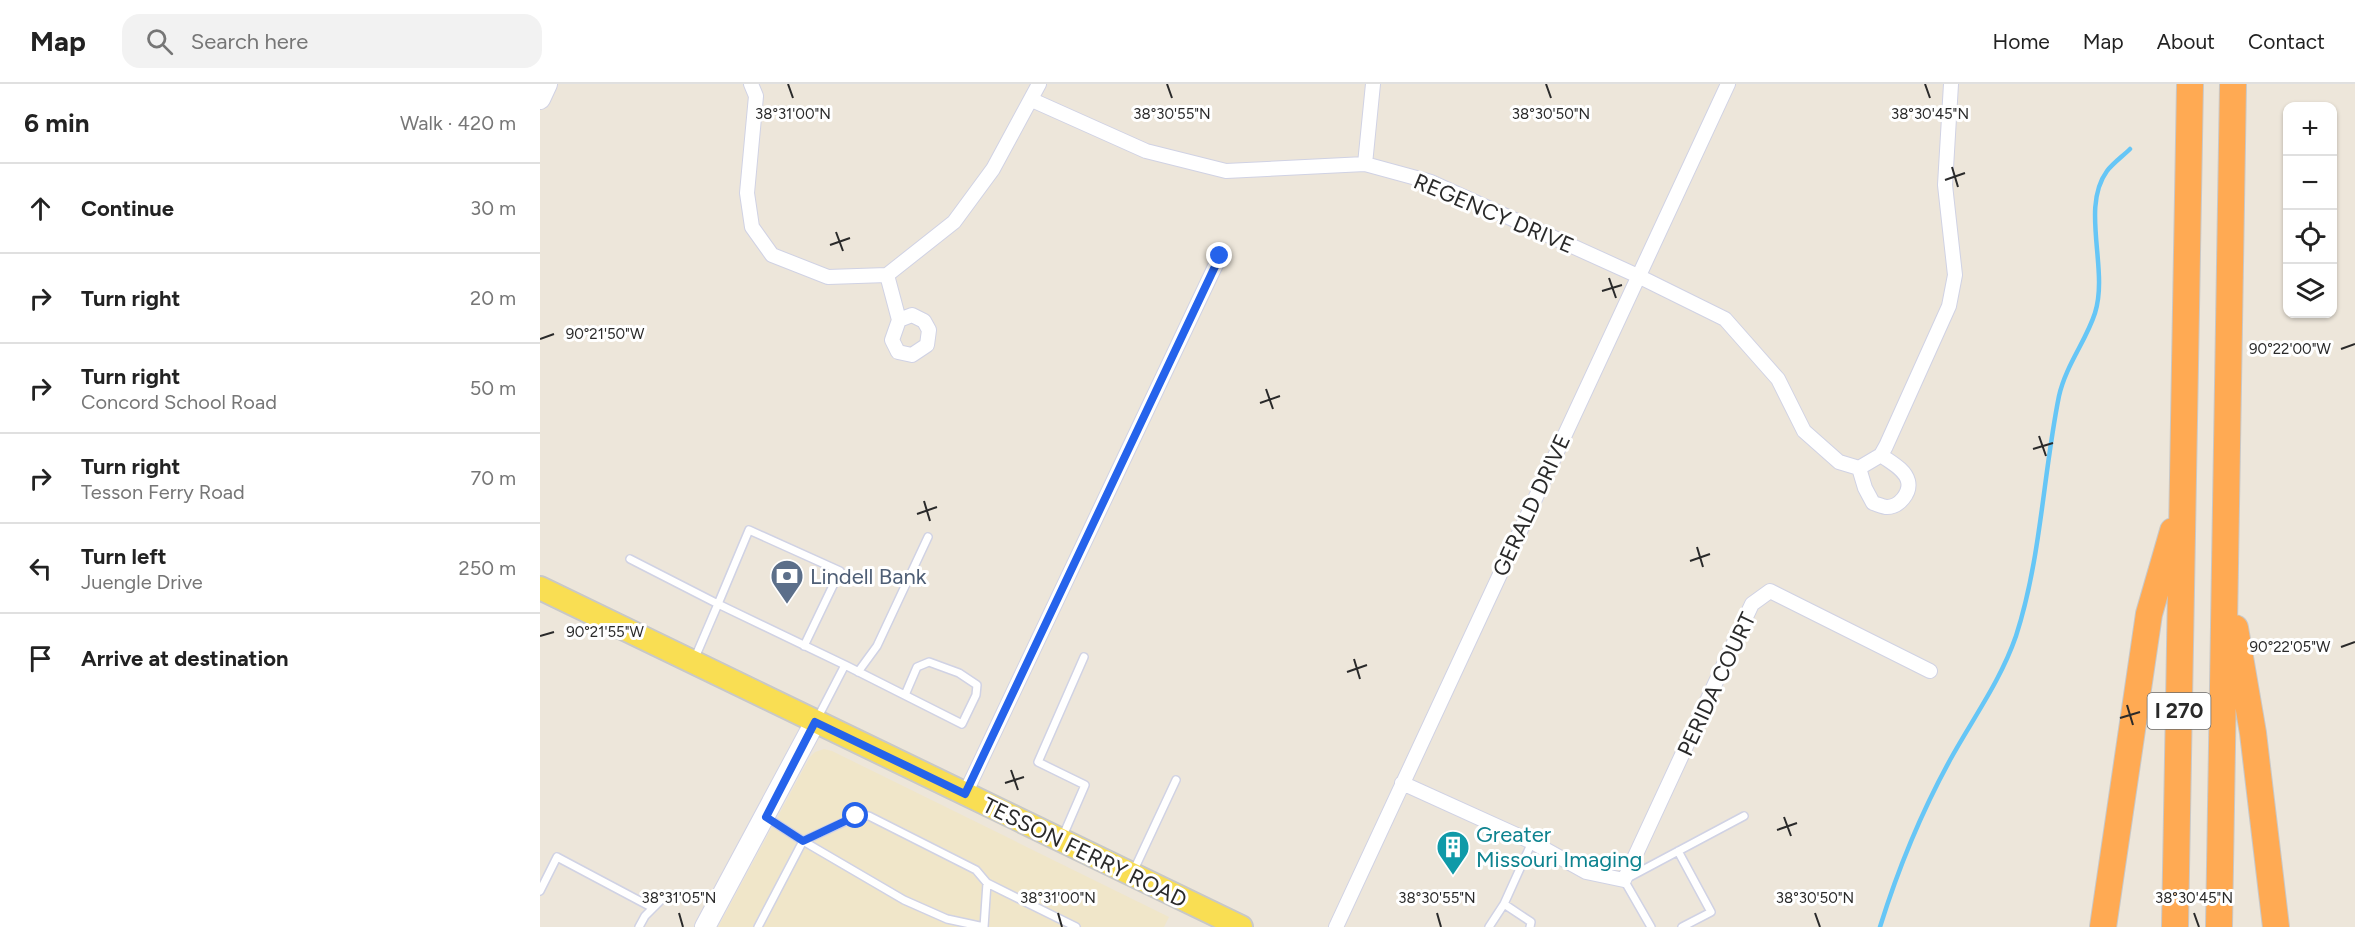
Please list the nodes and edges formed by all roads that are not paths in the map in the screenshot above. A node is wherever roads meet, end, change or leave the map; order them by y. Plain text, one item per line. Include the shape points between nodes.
1 (547, 84) edge
2 (751, 84) edge
3 (1039, 84) edge
4 (1373, 84) edge
5 (1728, 84) edge
6 (1951, 84) edge
7 (2190, 84) edge
8 (2233, 84) edge
9 (540, 99) edge
10 (1032, 100) junction
11 (1365, 164) junction
12 (1220, 256) dead end
13 (887, 275) junction
14 (1638, 276) junction
15 (898, 320) dead end
16 (1881, 455) junction
17 (1859, 468) junction
18 (2182, 496) junction
19 (928, 537) dead end
20 (630, 559) dead end
21 (2224, 565) junction
22 (540, 588) edge
23 (718, 604) junction
24 (804, 646) junction
25 (1084, 657) dead end
26 (692, 663) junction
27 (845, 665) junction
28 (1930, 671) dead end
29 (858, 672) junction
30 (905, 696) junction
31 (815, 722) junction
32 (1176, 780) dead end
33 (1402, 783) junction
34 (965, 794) junction
35 (1744, 816) dead end
36 (766, 817) junction
37 (1061, 840) junction
38 (803, 841) junction
39 (1532, 842) junction
40 (1678, 851) junction
41 (1132, 874) junction
42 (1624, 880) junction
43 (987, 883) junction
44 (540, 891) edge
45 (660, 902) dead end
46 (1504, 904) junction
47 (653, 908) junction
48 (639, 927) edge
49 (705, 927) edge
50 (758, 927) edge
51 (984, 927) edge
52 (1076, 927) edge
53 (1241, 927) edge
54 (1336, 927) edge
55 (1489, 927) edge
56 (1530, 927) edge
57 (1651, 927) edge
58 (1682, 927) edge
59 (2103, 927) edge
60 (2175, 927) edge
61 (2218, 927) edge
62 (2276, 927) edge

1 - 9 street
2 - 13 street via 756,96 747,194 752,227 772,255 828,277
3 - 10 street
4 - 11 street
5 - 14 street, GERALD DRIVE
6 - 16 street via 1945,185 1955,275 1949,306
7 - 18 highway, I 270
8 - 21 highway, I 270
10 - 11 street, REGENCY DRIVE via 1146,151 1226,171
10 - 13 street via 993,169 954,222
11 - 14 street, REGENCY DRIVE via 1431,182
12 - 34 street
13 - 15 street
14 - 17 street, REGENCY DRIVE via 1725,319 1778,379 1804,431 1839,462
14 - 33 street, GERALD DRIVE
16 - 17 street
16 - 17 street via 1901,470 1908,482 1899,503 1886,507 1873,503
18 - 59 highway via 2149,614
18 - 60 highway, I 270
19 - 29 lane via 877,646
20 - 23 lane
21 - 61 highway, I 270
21 - 62 highway via 2253,733
22 - 26 main road, TESSON FERRY ROAD
23 - 24 lane
23 - 24 lane via 749,530 840,571
23 - 26 lane
24 - 27 lane
25 - 37 lane via 1038,762 1085,785
26 - 31 main road, TESSON FERRY ROAD
27 - 29 lane
27 - 31 lane
28 - 42 street, PERIDA COURT via 1770,591 1752,604
29 - 30 lane
30 - 30 lane via 962,724 976,695 976,685 959,673 929,662 917,667
31 - 34 main road, TESSON FERRY ROAD
31 - 36 street
32 - 41 lane
33 - 39 street
33 - 54 street, GERALD DRIVE
34 - 37 main road, TESSON FERRY ROAD
35 - 40 lane
36 - 38 lane
36 - 49 street
37 - 41 main road, TESSON FERRY ROAD
38 - 43 lane via 856,816 869,816 976,870
38 - 50 lane
38 - 51 lane via 904,900 947,920
39 - 42 street via 1586,872
39 - 46 lane
40 - 42 lane
40 - 58 lane via 1711,912
41 - 53 main road, TESSON FERRY ROAD
42 - 57 lane
43 - 51 lane
43 - 52 lane
44 - 47 lane via 557,857
45 - 47 lane
46 - 55 lane
46 - 56 lane via 1531,922
47 - 48 lane

